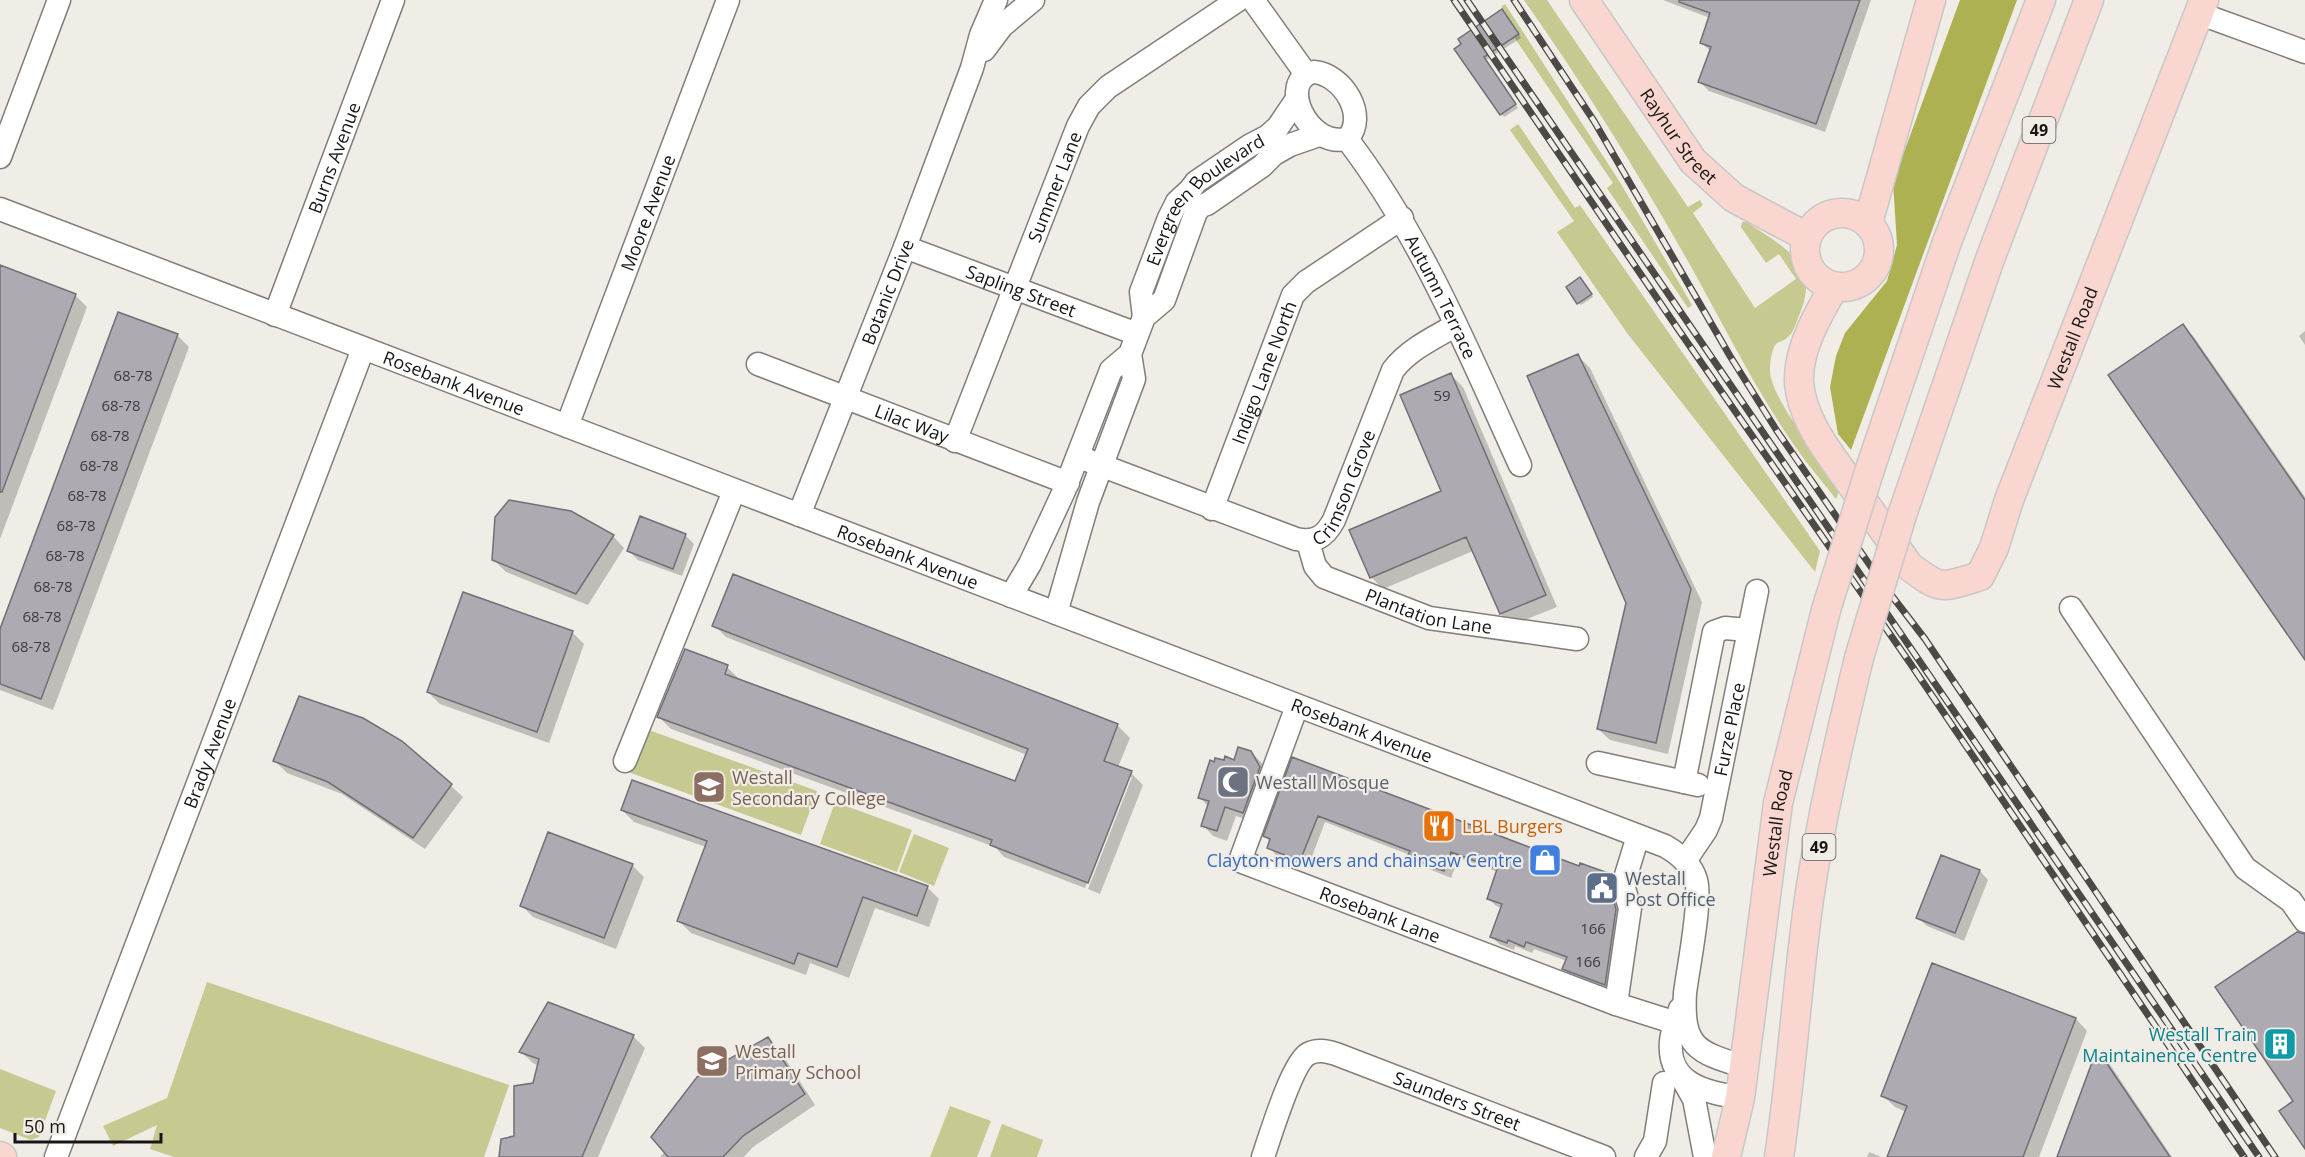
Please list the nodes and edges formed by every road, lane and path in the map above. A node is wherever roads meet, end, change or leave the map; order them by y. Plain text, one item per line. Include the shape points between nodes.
1 (59, 0) edge
2 (393, 0) edge
3 (728, 0) edge
4 (996, 0) edge
5 (1033, 0) edge
6 (1238, 0) edge
7 (1253, 0) edge
8 (1584, 0) edge
9 (1931, 0) edge
10 (2041, 0) edge
11 (2089, 0) edge
12 (2201, 7) edge
13 (2305, 52) edge
14 (972, 68) junction
15 (1306, 74) junction
16 (1297, 99) junction
17 (1319, 135) junction
18 (1347, 139) junction
19 (0, 157) edge
20 (0, 209) edge
21 (1402, 218) junction
22 (1868, 223) junction
23 (1807, 237) junction
24 (905, 247) junction
25 (1834, 287) junction
26 (1015, 289) junction
27 (275, 315) junction
28 (1456, 325) junction
29 (1137, 335) junction
30 (363, 349) junction
31 (758, 363) dead end
32 (846, 398) junction
33 (567, 426) junction
34 (955, 441) junction
35 (1079, 457) junction
36 (1101, 465) junction
37 (1520, 465) dead end
38 (1068, 483) junction
39 (734, 491) junction
40 (1212, 508) junction
41 (799, 515) junction
42 (1308, 542) junction
43 (1757, 591) dead end
44 (1011, 596) junction
45 (2071, 609) dead end
46 (1056, 613) junction
47 (1748, 630) junction
48 (1577, 639) dead end
49 (1297, 706) junction
50 (625, 761) dead end
51 (1598, 763) dead end
52 (1684, 782) junction
53 (1717, 788) junction
54 (1638, 836) junction
55 (1685, 861) junction
56 (2305, 921) edge
57 (1684, 993) junction
58 (1616, 1004) junction
59 (1676, 1023) junction
60 (1745, 1067) junction
61 (1672, 1079) junction
62 (1788, 1085) junction
63 (1740, 1098) junction
64 (56, 1157) edge
65 (1263, 1157) edge
66 (1604, 1157) edge
67 (1646, 1157) edge
68 (1705, 1157) edge
69 (1726, 1157) edge
70 (1779, 1157) edge

1 - 19 street
2 - 27 street, Burns Avenue
3 - 33 street, Moore Avenue
4 - 14 street, Botanic Drive
5 - 14 street, Botanic Drive via 1002,26
6 - 26 street, Summer Lane via 1108,87 1089,106
7 - 15 street
8 - 23 main road, Rayhur Street via 1693,160 1734,198
9 - 22 main road
10 - 60 main road, Westall Road / 49, bridge via 1947,242 1826,610 1778,803
11 - 62 main road, 49, bridge via 1990,260 1902,515 1859,658 1809,899
12 - 13 street
12 - 25 main road, Westall Road via 1980,576 1946,587 1930,582 1909,566 1814,429 1799,379 1807,344
14 - 24 street, Botanic Drive
15 - 16 street via 1300,81
15 - 18 street via 1322,73 1347,95 1355,116
16 - 17 street via 1306,122
16 - 29 street, Evergreen Boulevard via 1268,136 1196,182 1177,202 1141,292
17 - 18 street via 1330,140
17 - 29 street, Evergreen Boulevard via 1274,154 1199,208 1164,300
18 - 21 street, Autumn Terrace
20 - 27 street, Rosebank Avenue
21 - 28 street, Autumn Terrace
21 - 40 street, Indigo Lane North via 1306,282 1293,295
22 - 23 main road via 1851,214 1833,214 1822,218
22 - 25 main road via 1879,244 1875,267 1858,284
23 - 25 main road via 1805,258 1809,268
24 - 26 street, Sapling Street
24 - 32 street, Botanic Drive
26 - 29 street, Sapling Street
26 - 34 street, Summer Lane
27 - 30 street, Rosebank Avenue
28 - 37 street, Autumn Terrace
28 - 42 street, Crimson Grove via 1413,351 1393,370 1334,520 1324,535
29 - 35 street, Evergreen Boulevard via 1111,370
29 - 36 street, Evergreen Boulevard via 1134,379
30 - 33 street, Rosebank Avenue
30 - 64 street, Brady Avenue
31 - 32 street, Lilac Way
32 - 34 street, Lilac Way
32 - 41 street, Botanic Drive
33 - 39 street, Rosebank Avenue
34 - 38 street, Lilac Way
35 - 36 street, Crimson Grove
35 - 38 street, Evergreen Boulevard
36 - 40 street, Crimson Grove
36 - 46 street, Evergreen Boulevard
38 - 44 street, Evergreen Boulevard
39 - 41 street, Rosebank Avenue
39 - 50 street
40 - 42 street, Crimson Grove
41 - 44 street, Rosebank Avenue
42 - 48 street, Plantation Lane via 1315,566 1324,577 1418,615
43 - 47 street, Furze Place
44 - 46 street, Rosebank Avenue
45 - 56 street via 2246,868 2291,901
46 - 49 street, Rosebank Avenue
47 - 52 street via 1725,628 1714,632
47 - 53 street, Furze Place
49 - 54 street, Rosebank Avenue
49 - 58 street, Rosebank Lane via 1240,861
51 - 52 street
52 - 53 street
53 - 55 street, Furze Place via 1708,825
54 - 55 street, Rosebank Avenue via 1671,850
54 - 58 street via 1623,885 1630,908
55 - 57 street via 1693,872 1698,893
57 - 59 street
57 - 60 street via 1684,1019 1696,1046 1708,1055
58 - 59 street, Rosebank Lane
59 - 61 street
60 - 62 main road
60 - 63 main road, Westall Road / 49
61 - 63 street
61 - 67 street via 1655,1141
61 - 68 street via 1694,1099
62 - 63 main road
62 - 70 main road, 49
63 - 69 main road, Westall Road / 49
65 - 66 street, Saunders Street via 1296,1067 1308,1054 1322,1051 1336,1053

